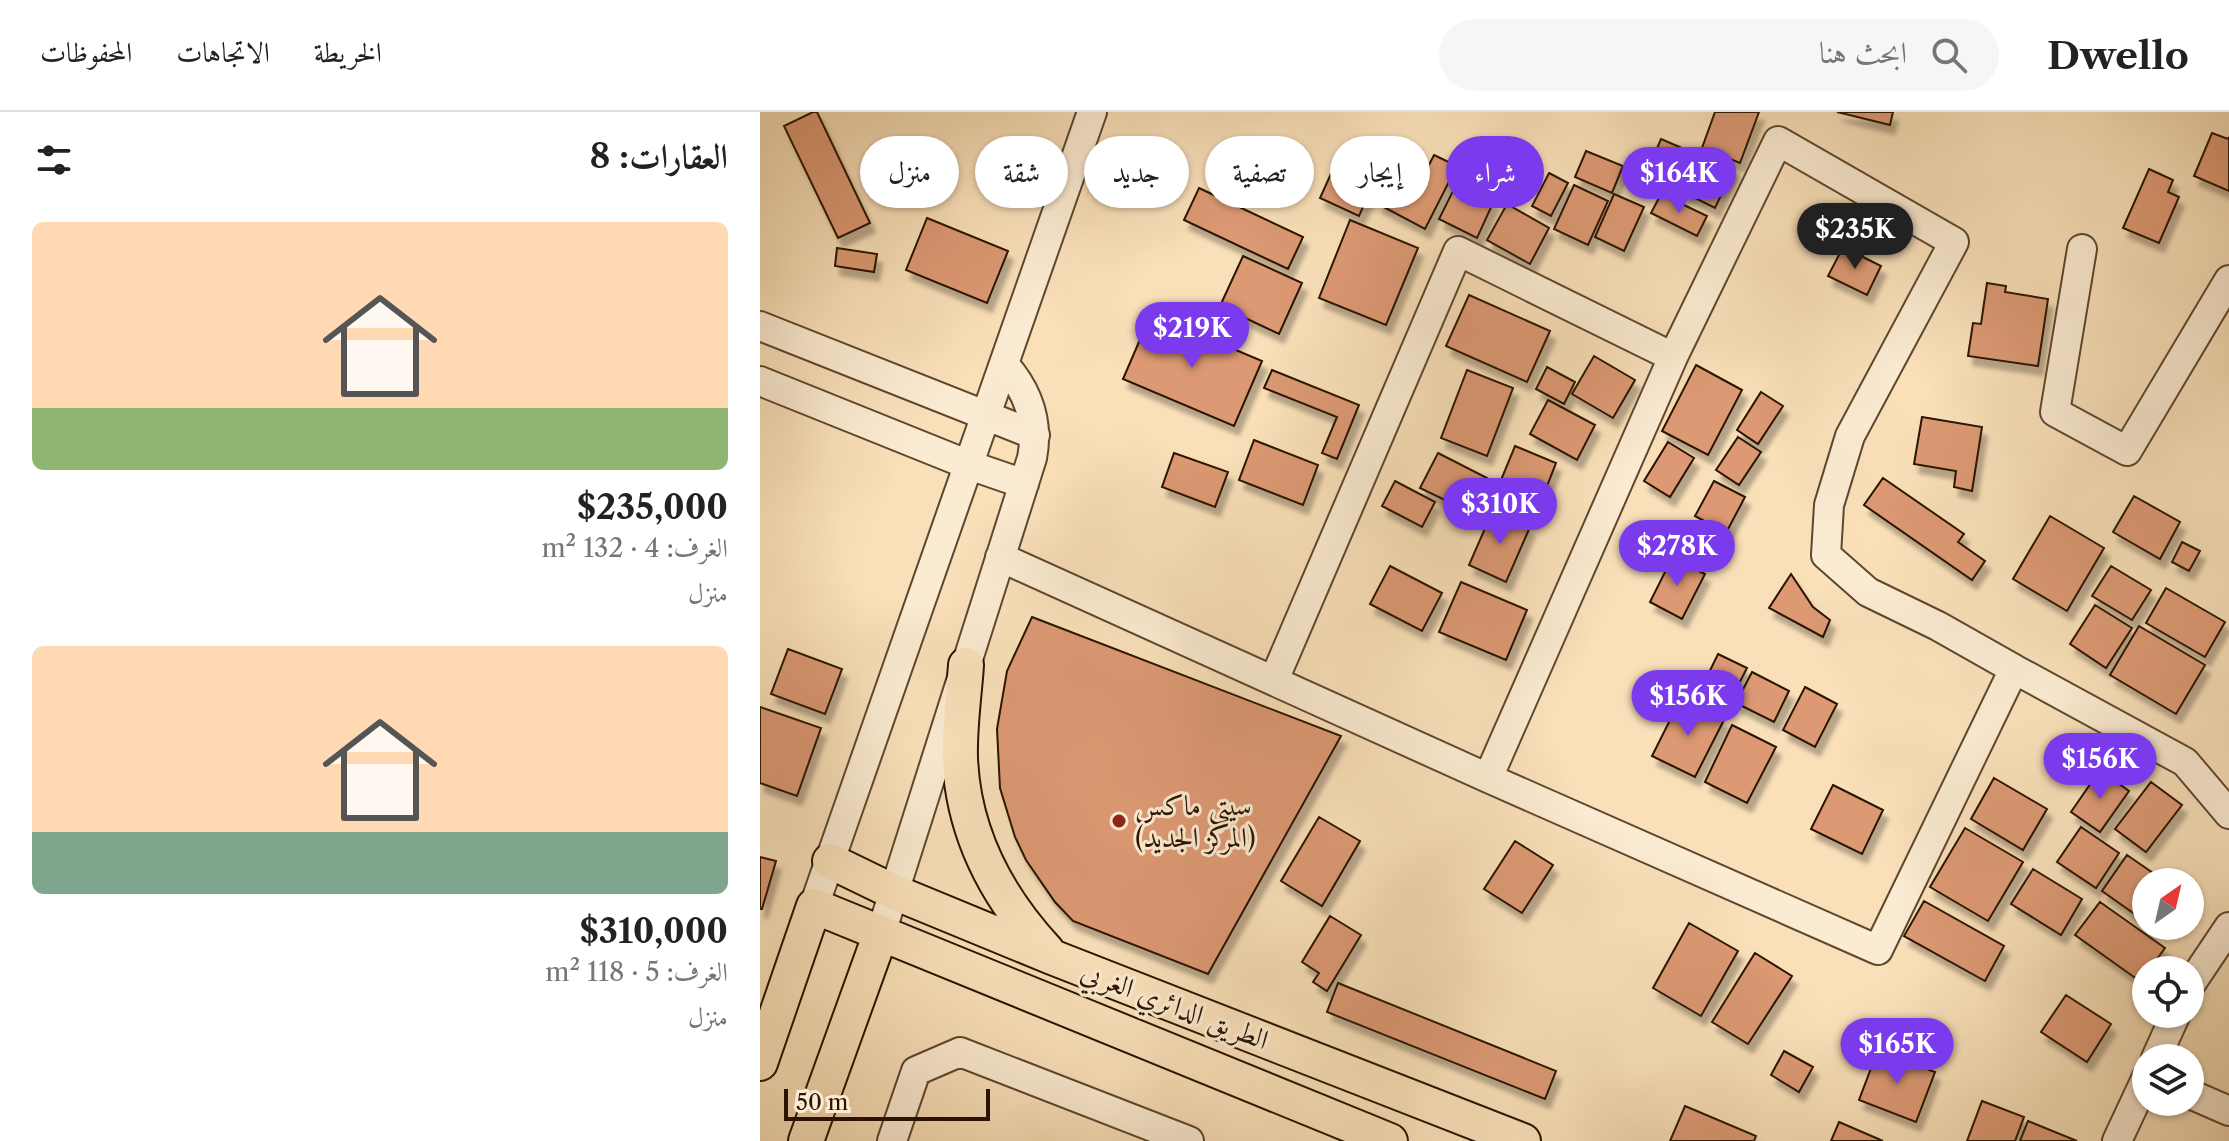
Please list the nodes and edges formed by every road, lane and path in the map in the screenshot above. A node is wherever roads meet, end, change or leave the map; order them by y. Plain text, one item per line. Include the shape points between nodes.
1 (1092, 112) edge
2 (2082, 249) dead end
3 (2229, 280) edge
4 (760, 326) edge
5 (1673, 357) junction
6 (1004, 364) junction
7 (760, 381) edge
8 (986, 416) junction
9 (1035, 435) junction
10 (969, 465) junction
11 (1024, 484) junction
12 (1000, 557) junction
13 (966, 665) junction
14 (2014, 669) junction
15 (1274, 680) junction
16 (1488, 778) junction
17 (2229, 814) edge
18 (830, 861) junction
19 (894, 892) junction
20 (814, 906) junction
21 (2229, 927) edge
22 (881, 933) junction
23 (1052, 957) junction
24 (2204, 964) edge
25 (760, 1063) edge
26 (2204, 1100) edge
27 (2132, 1109) edge
28 (2229, 1111) edge
29 (806, 1141) edge
30 (892, 1141) edge
31 (1189, 1141) edge
32 (1390, 1141) edge
33 (1523, 1141) edge
34 (2117, 1141) edge

1 - 6 street
2 - 3 street via 2055,412 2127,451
4 - 8 street
5 - 14 street via 1778,141 1954,242 1850,436 1829,505 1826,555 1868,592
5 - 15 street via 1458,251
5 - 16 street
6 - 8 street
6 - 9 street via 1027,397
7 - 10 street
8 - 9 street
8 - 10 street
9 - 11 street
10 - 11 street
10 - 18 street
11 - 12 street
12 - 13 street
12 - 15 street
13 - 19 street
13 - 23 main road via 960,756 977,845 1021,924
14 - 16 street via 1878,950
14 - 17 street via 2185,762
15 - 16 street
18 - 19 main road, الطريق الدائري الغربي
18 - 20 street
19 - 22 street
19 - 23 main road, الطريق الدائري الغربي
20 - 22 main road, الطريق الدائري الغربي
20 - 25 main road
21 - 24 street
22 - 29 main road
22 - 32 main road, الطريق الدائري الغربي
23 - 33 main road, الطريق الدائري الغربي
26 - 28 street
27 - 34 street
30 - 31 street via 916,1071 960,1052

